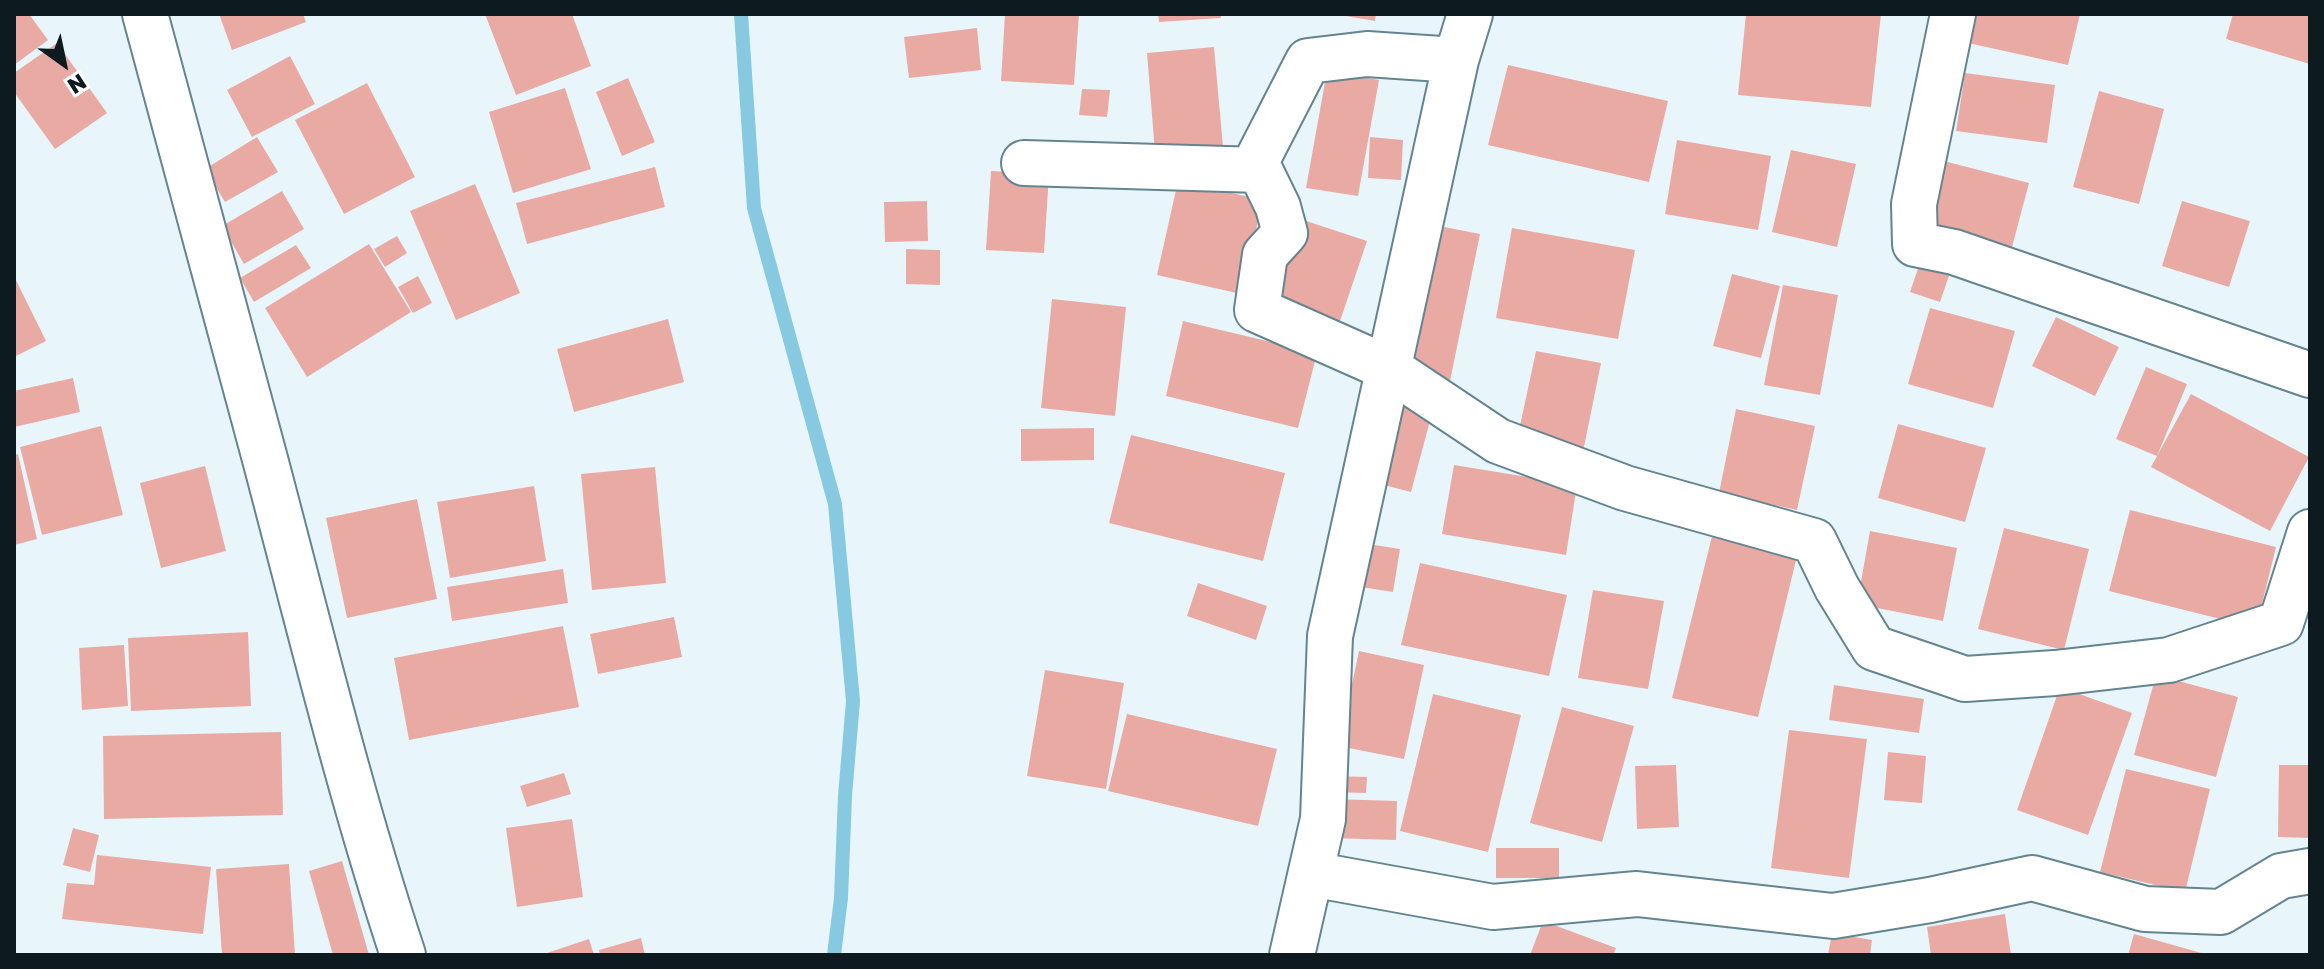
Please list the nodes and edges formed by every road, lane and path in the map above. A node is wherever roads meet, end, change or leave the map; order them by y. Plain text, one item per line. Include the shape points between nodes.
1 (145, 14) edge
2 (1470, 14) edge
3 (1953, 14) edge
4 (1456, 60) junction
5 (1024, 163) dead end
6 (1260, 170) junction
7 (1390, 369) junction
8 (2310, 375) edge
9 (2310, 532) edge
10 (2310, 871) edge
11 (1311, 874) junction
12 (403, 955) edge
13 (1292, 955) edge

1 - 12 street via 318,667
2 - 4 street
3 - 8 street via 1914,204 1915,244 1954,252
4 - 6 street via 1367,54 1308,61 1254,166
4 - 7 street
5 - 6 street
6 - 7 street via 1285,233 1265,255 1257,310
7 - 9 street via 1498,441 1625,488 1814,541 1874,648 1965,679 2169,660 2281,623
7 - 11 street via 1330,636 1323,819
10 - 11 street via 2281,876 2221,912 2145,909 2032,878 1833,916 1637,894 1493,907
11 - 13 street

